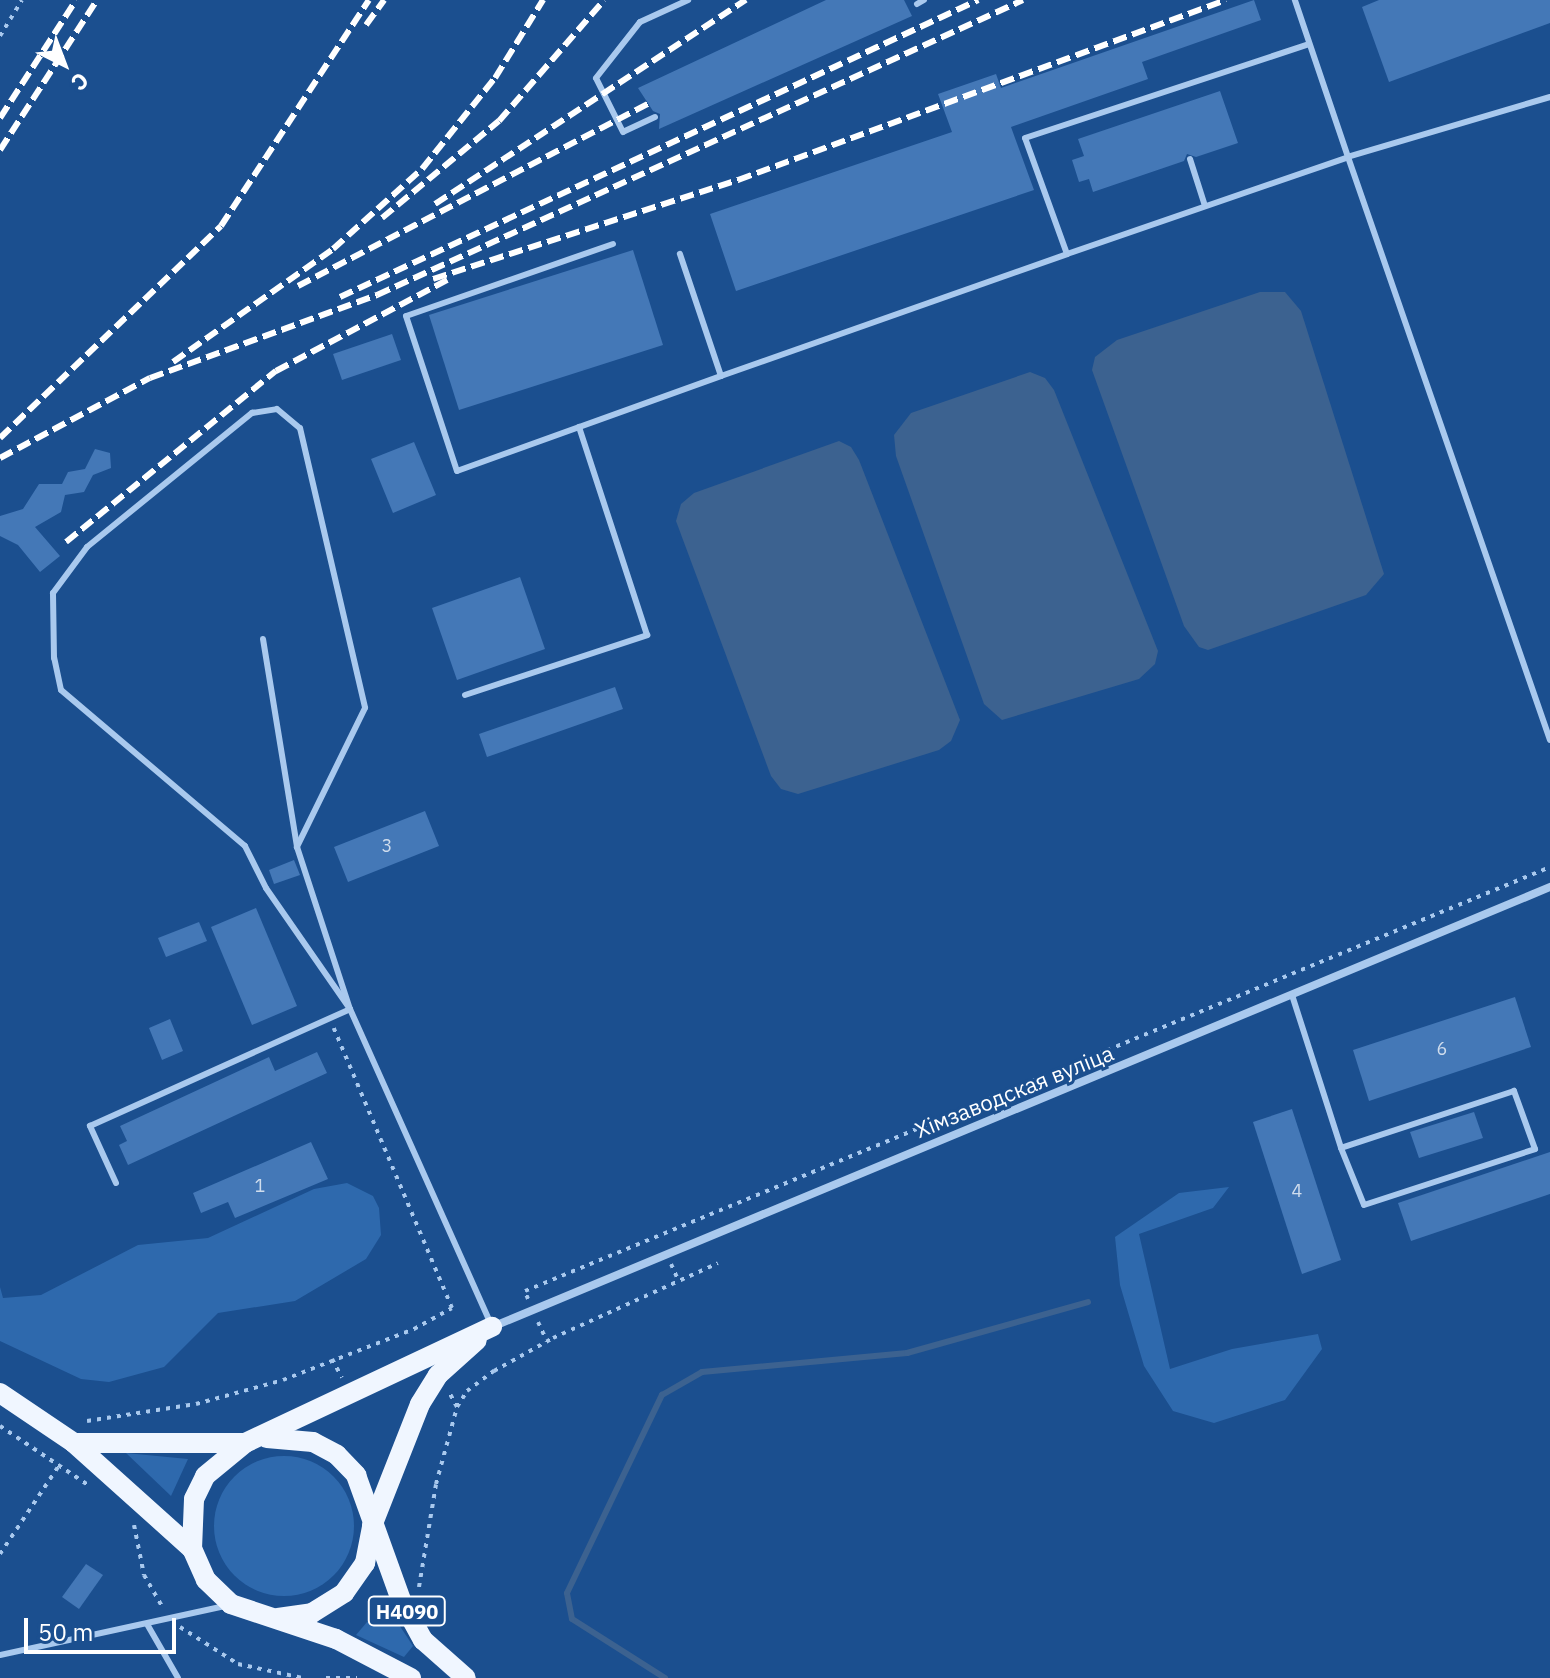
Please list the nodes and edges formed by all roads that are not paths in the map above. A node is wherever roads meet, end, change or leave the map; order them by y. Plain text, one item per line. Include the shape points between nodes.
1 (688, 0) edge
2 (924, 0) edge
3 (1295, 0) edge
4 (917, 4) dead end
5 (1309, 44) junction
6 (1550, 97) edge
7 (655, 117) dead end
8 (1348, 157) junction
9 (1190, 159) dead end
10 (1205, 206) junction
11 (613, 244) dead end
12 (680, 254) dead end
13 (1067, 254) junction
14 (721, 376) junction
15 (579, 427) junction
16 (263, 639) dead end
17 (465, 695) dead end
18 (1550, 740) edge
19 (297, 847) junction
20 (1550, 887) edge
21 (1292, 995) junction
22 (350, 1009) junction
23 (1341, 1148) junction
24 (116, 1183) dead end
25 (492, 1327) junction
26 (0, 1393) edge
27 (252, 1441) junction
28 (74, 1443) junction
29 (372, 1526) junction
30 (192, 1549) junction
31 (231, 1604) junction
32 (276, 1619) junction
33 (147, 1624) junction
34 (0, 1655) edge
35 (178, 1678) edge
36 (411, 1678) edge
37 (466, 1678) edge

1 - 7 lane via 640,22 596,78 623,132
2 - 4 lane
3 - 5 lane
5 - 8 lane
5 - 13 lane via 1025,138
6 - 8 lane
8 - 10 lane
8 - 18 lane
9 - 10 lane
10 - 13 lane
11 - 15 lane via 406,316 457,471
12 - 14 lane
13 - 14 lane
14 - 15 lane
15 - 17 lane via 647,635
16 - 19 lane
19 - 22 lane
19 - 22 lane via 365,708 300,428 277,409 252,413 87,547 53,593 54,658 61,690 245,846 266,888
20 - 21 street, Хімзаводская вуліца
21 - 23 lane
21 - 25 street, Хімзаводская вуліца
22 - 24 lane via 90,1126
22 - 25 lane
23 - 23 lane via 1364,1205 1535,1149 1514,1091
25 - 27 main road
25 - 29 main road via 438,1375 420,1404
26 - 28 main road, Н4090
27 - 28 main road, Н4090
27 - 29 main road, Н4090 via 286,1436 337,1455 356,1475 368,1499
27 - 30 main road via 205,1476 190,1524
28 - 30 main road, Н4090
29 - 32 main road, Н4090 via 365,1563 344,1593 312,1613
29 - 37 main road, Н4090 via 423,1640
30 - 31 main road, Н4090 via 206,1580
31 - 32 main road, Н4090
31 - 33 lane
32 - 36 main road, Н4090 via 336,1639
33 - 34 lane
33 - 35 lane

